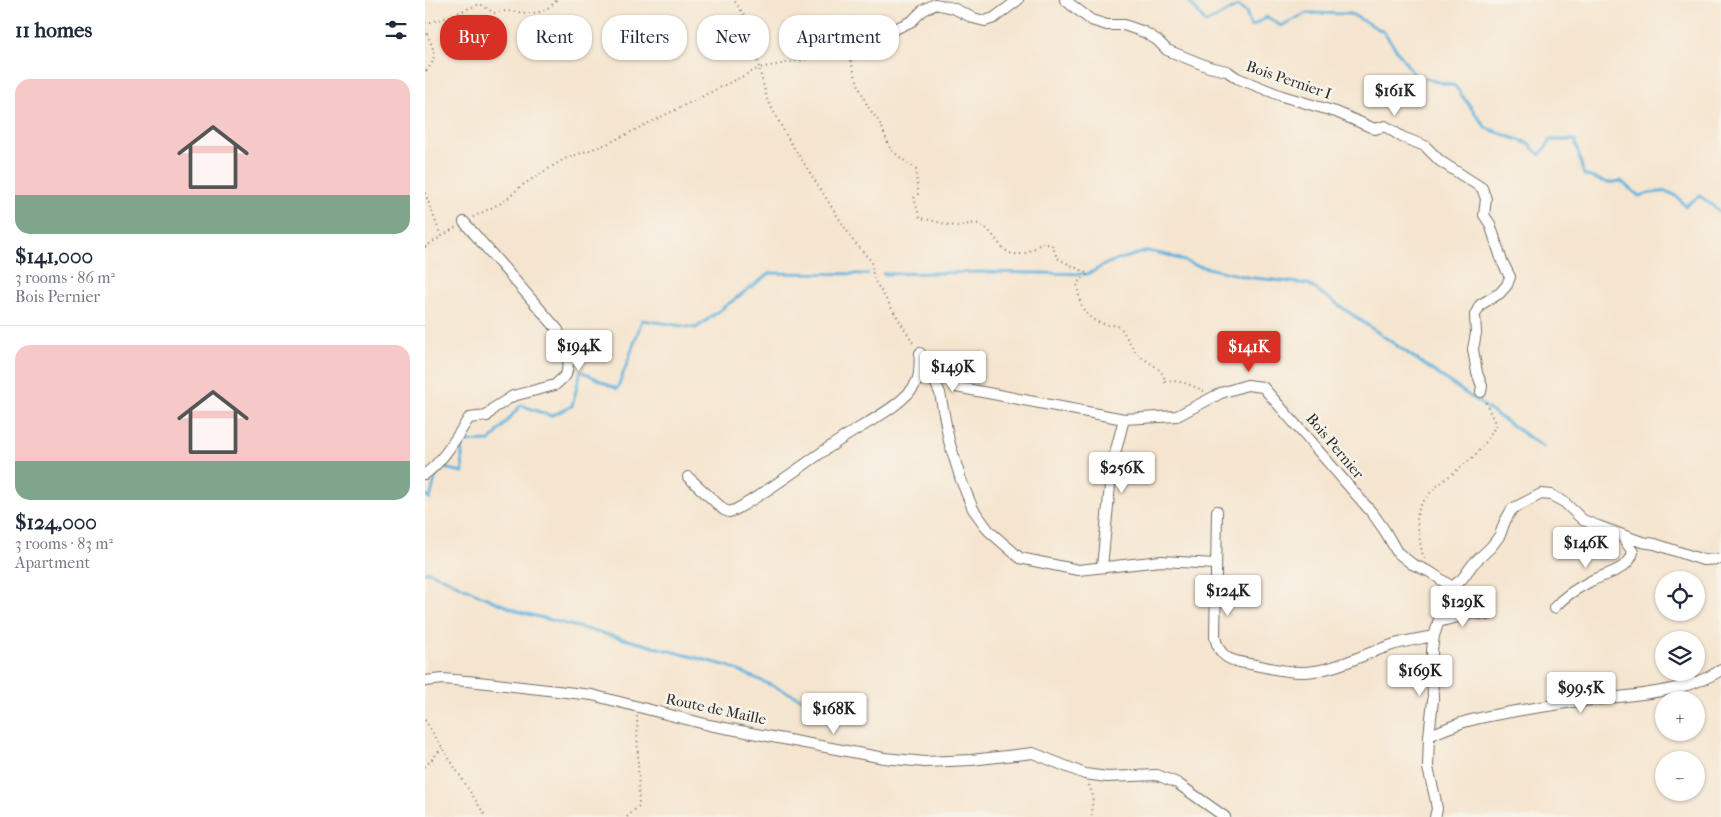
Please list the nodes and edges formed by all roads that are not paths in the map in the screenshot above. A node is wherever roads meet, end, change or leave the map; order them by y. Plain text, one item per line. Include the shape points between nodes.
1 (1019, 0) edge
2 (1065, 0) edge
3 (899, 27) edge
4 (463, 222) road end
5 (917, 381) junction
6 (956, 387) dead end
7 (1481, 392) road end
8 (940, 393) junction
9 (1124, 419) junction
10 (425, 474) edge
11 (688, 477) dead end
12 (1217, 511) dead end
13 (1619, 533) junction
14 (1721, 560) edge
15 (1216, 564) junction
16 (1102, 567) junction
17 (1452, 587) junction
18 (1554, 608) dead end
19 (1488, 615) dead end
20 (1437, 622) junction
21 (1434, 636) junction
22 (1721, 670) edge
23 (425, 681) edge
24 (1429, 736) junction
25 (1225, 817) edge
26 (1435, 817) edge

1 - 3 street via 985,21 935,4
2 - 7 street, Bois Pernier I via 1091,20 1144,32 1167,50 1227,71 1282,96 1336,112 1375,129 1385,126 1425,146 1441,161 1482,188 1486,199 1484,215 1510,277 1500,293 1479,305 1475,315 1473,349 1483,386
4 - 10 street via 558,330 569,361 566,375 555,385 513,396 487,416 469,418 448,449
5 - 8 street
5 - 8 street via 920,353
5 - 11 street via 886,411 735,510 724,510
6 - 9 street, Bois Pernier
8 - 16 street via 949,441 961,480 973,509 989,531 1020,558 1078,570
9 - 16 street via 1112,465
9 - 17 street, Bois Pernier via 1177,416 1221,393 1247,385 1263,386 1373,514 1397,552
12 - 15 street
13 - 14 street via 1703,560
13 - 17 street via 1583,520 1564,502 1541,494 1512,510 1491,548
13 - 18 street via 1633,552 1631,558 1617,570 1569,593
15 - 16 street via 1161,561
15 - 21 street via 1215,637 1217,646 1227,659 1304,672 1335,667 1391,645
17 - 20 street
19 - 20 street via 1474,613
20 - 21 street
21 - 24 street
22 - 24 street via 1686,686 1508,713 1462,723
23 - 25 street, Route de Maille via 469,682 592,695 709,725 884,758 925,762 1033,754 1085,774 1107,777 1157,775 1177,783
24 - 26 street via 1428,768 1436,803

